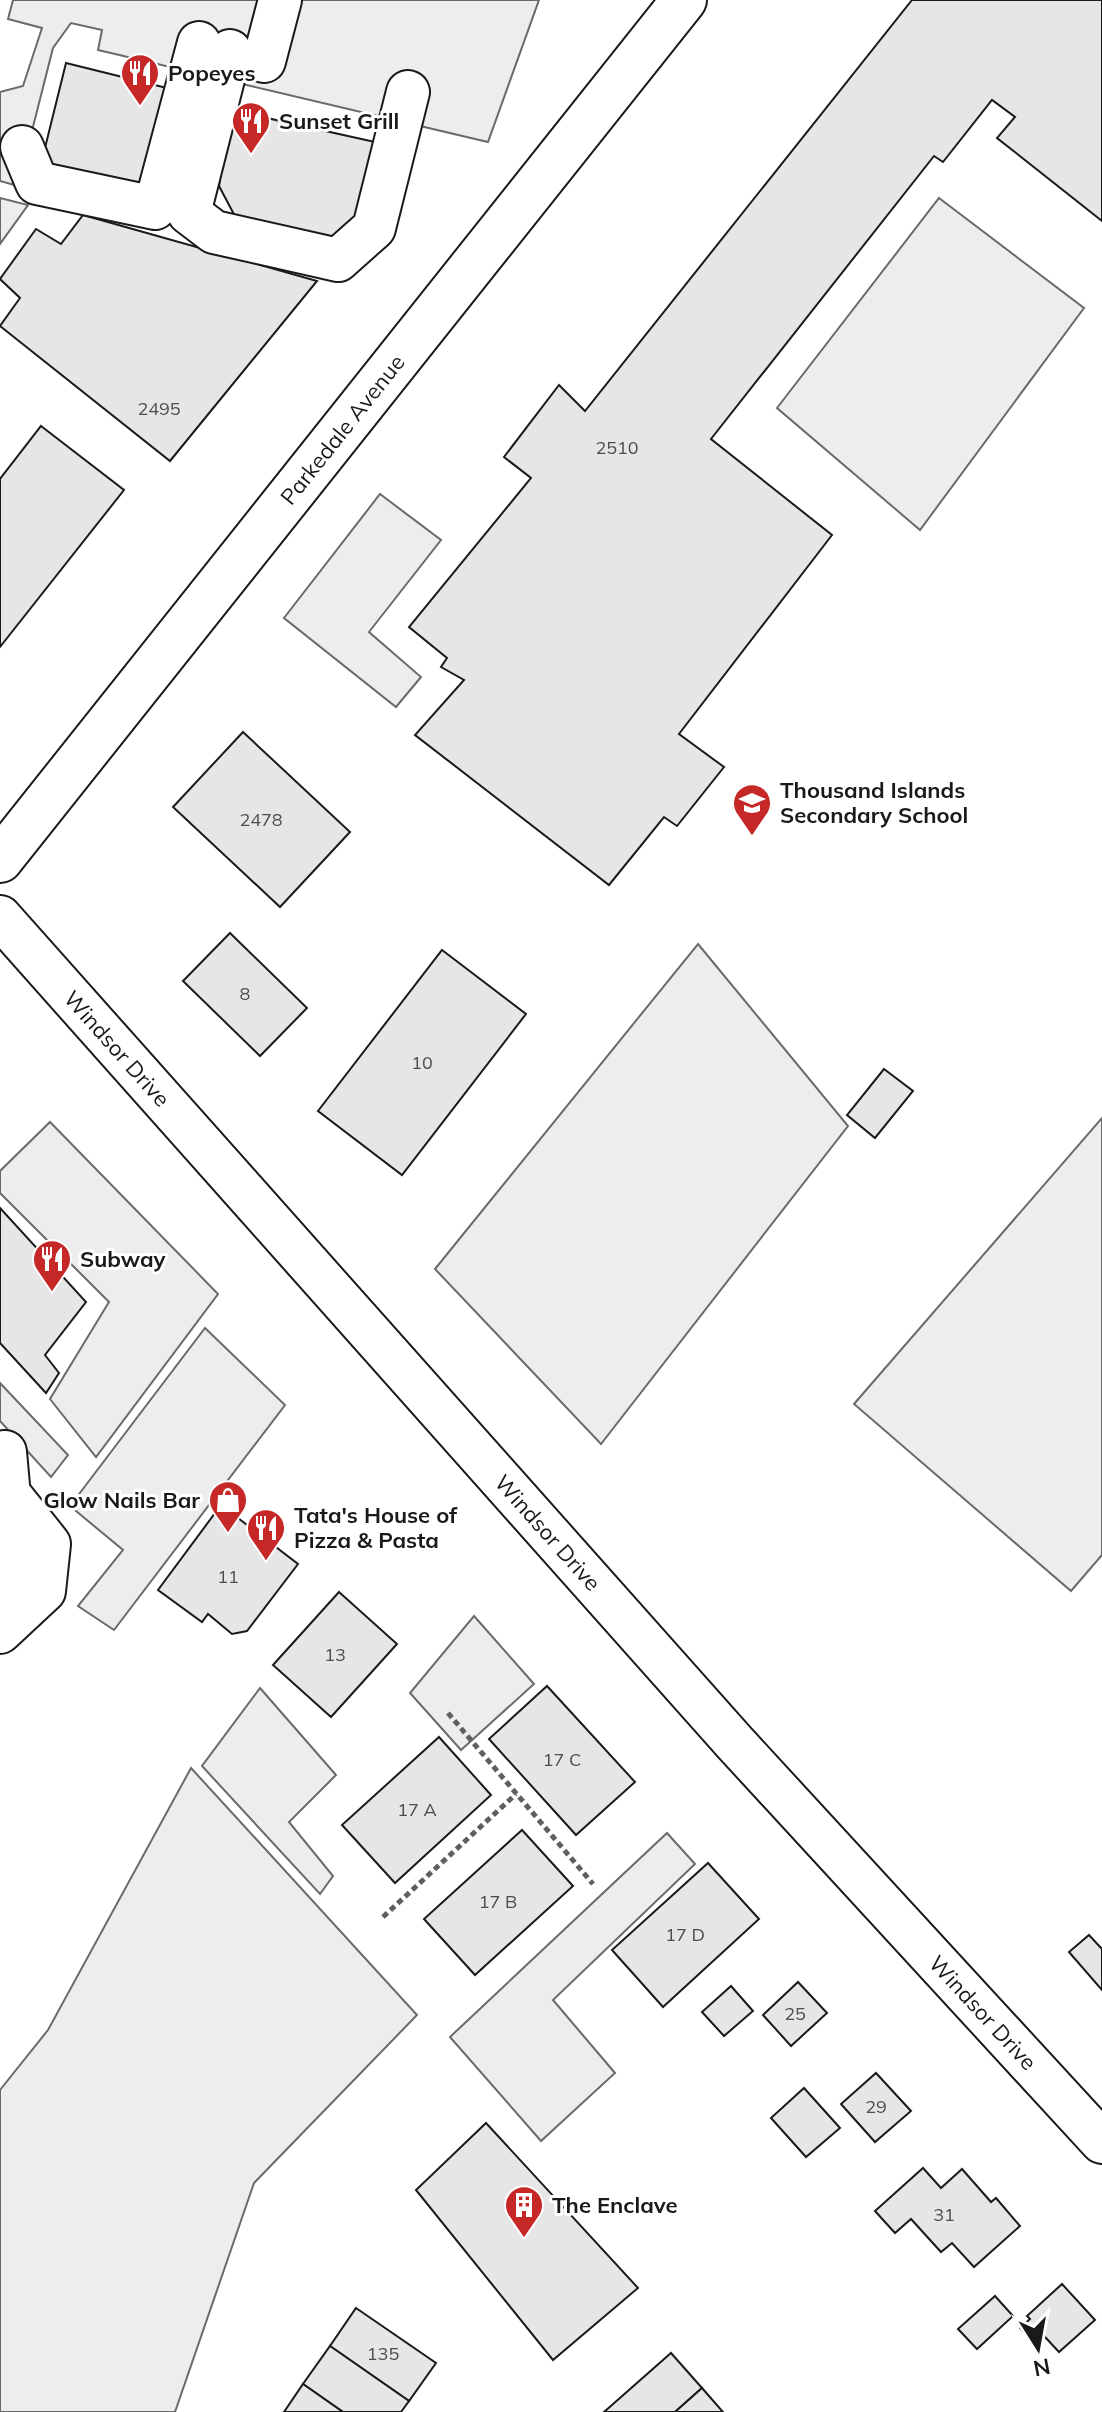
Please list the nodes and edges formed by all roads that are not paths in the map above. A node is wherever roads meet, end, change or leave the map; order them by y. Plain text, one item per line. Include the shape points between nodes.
1 (280, 0) edge
2 (684, 0) edge
3 (231, 52) junction
4 (408, 92) dead end
5 (22, 147) dead end
6 (0, 860) edge
7 (0, 917) edge
8 (5, 1452) dead end
9 (10, 1495) junction
10 (0, 1599) edge
11 (0, 1632) edge
12 (1102, 2142) edge

1 - 3 street
2 - 6 main road, Parkedale Avenue
3 - 4 street via 189,213 214,232 338,260 374,228
3 - 5 street via 155,208 37,183
7 - 12 street, Windsor Drive via 735,1743
8 - 9 street
9 - 10 street via 16,1575
9 - 11 street via 49,1544 44,1591

